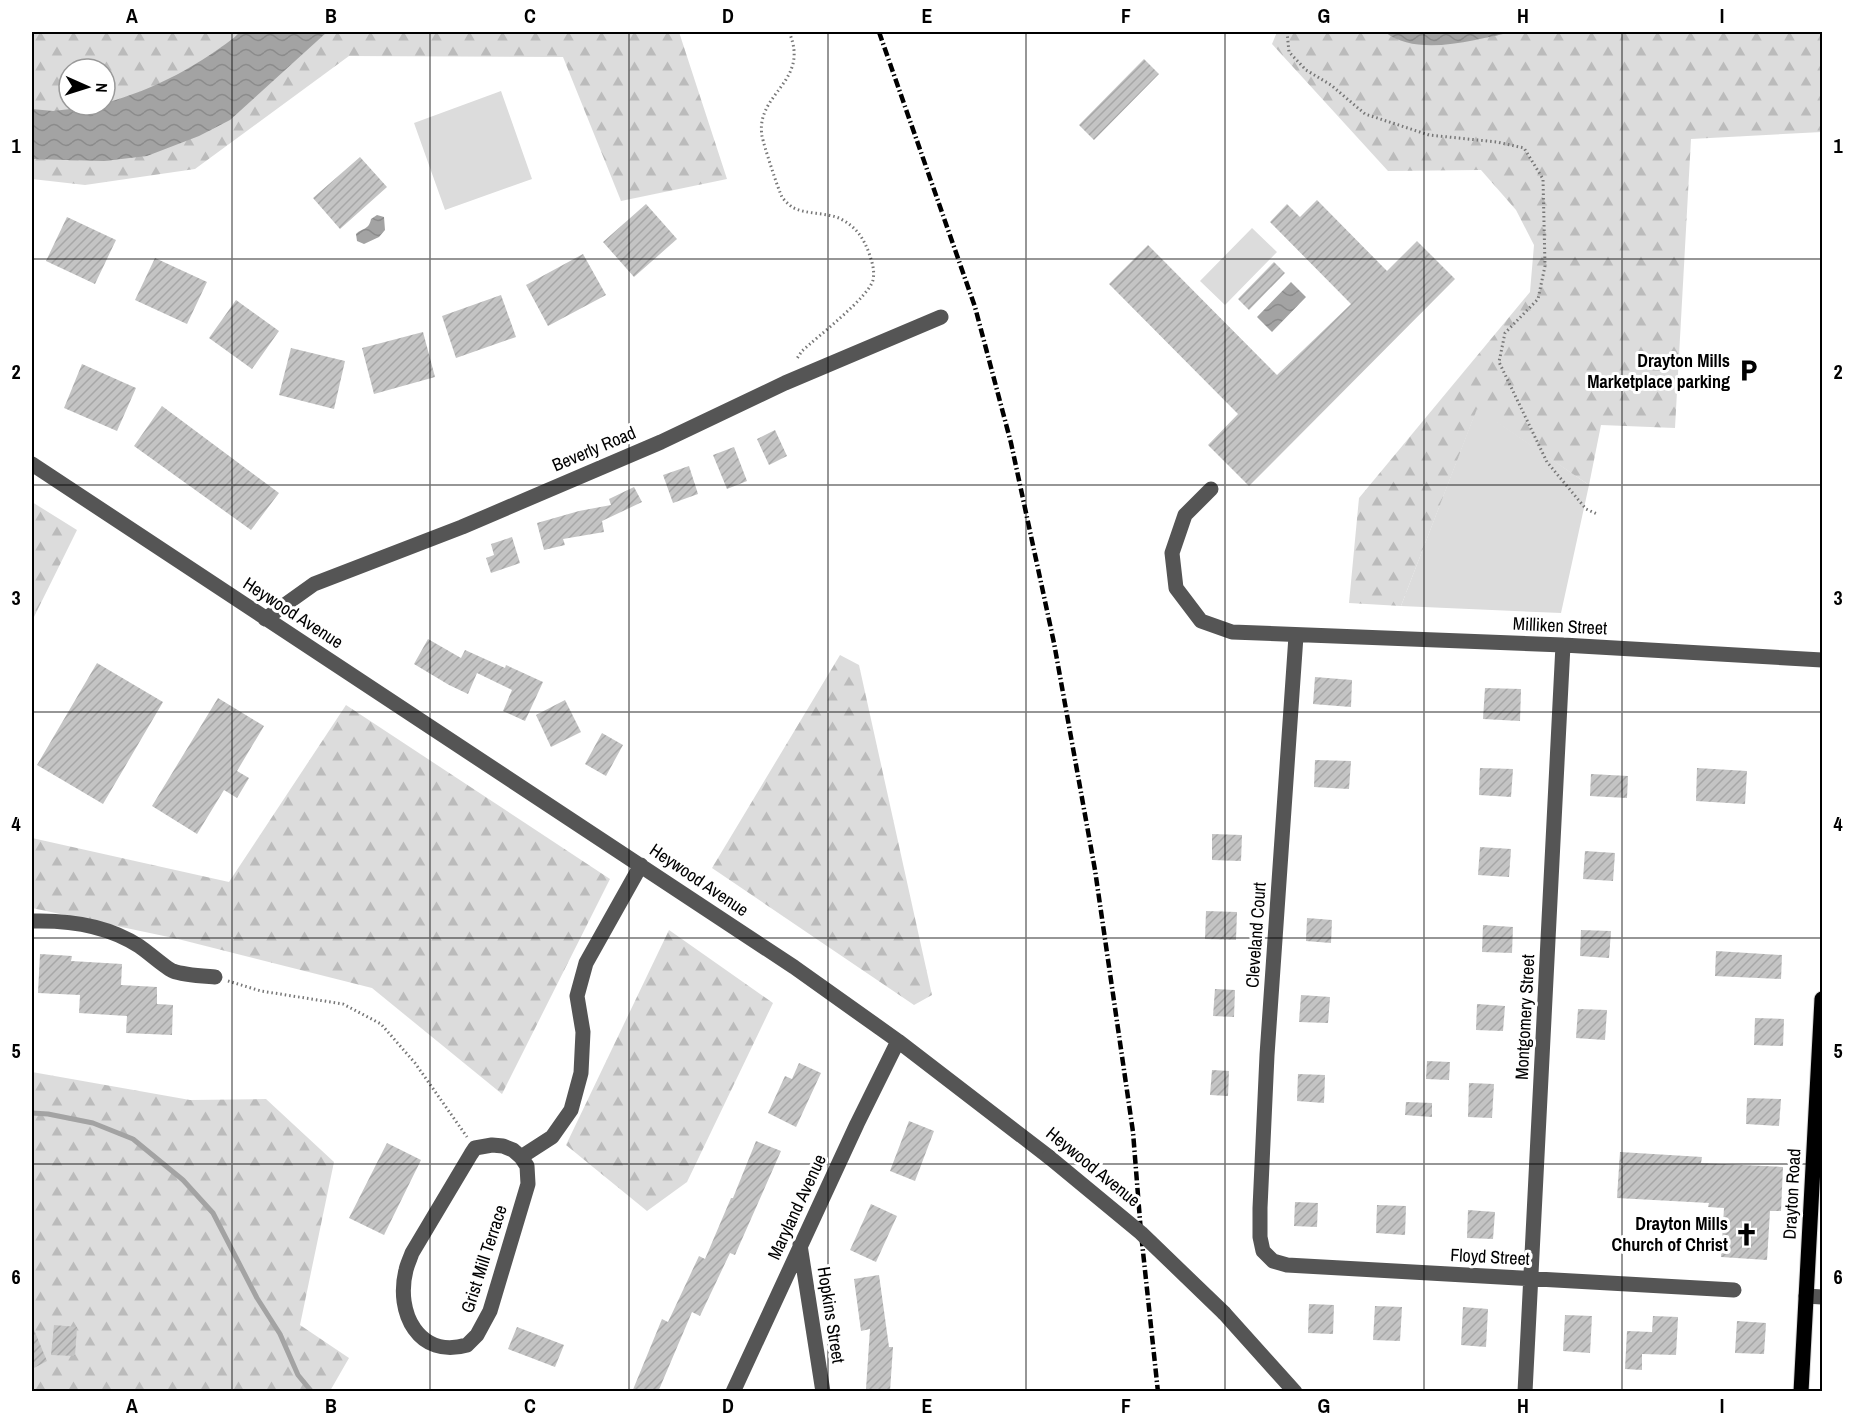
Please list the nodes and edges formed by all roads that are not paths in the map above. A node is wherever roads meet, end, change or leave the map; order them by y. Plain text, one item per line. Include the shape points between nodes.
1 (941, 317) dead end
2 (32, 464) edge
3 (1211, 489) dead end
4 (265, 619) junction
5 (1296, 636) junction
6 (1563, 645) junction
7 (1822, 660) edge
8 (641, 865) junction
9 (32, 921) edge
10 (215, 977) road end
11 (1822, 999) edge
12 (898, 1041) junction
13 (521, 1157) junction
14 (1260, 1237) joint
15 (800, 1245) junction
16 (1531, 1279) junction
17 (1734, 1290) dead end
18 (1806, 1296) junction
19 (1822, 1297) edge
20 (733, 1392) edge
21 (823, 1392) edge
22 (1295, 1392) edge
23 (1525, 1392) edge
24 (1801, 1392) edge

1 - 4 street, Beverly Road via 462,527 314,584
2 - 4 street, Heywood Avenue
3 - 5 street, Milliken Street via 1185,515 1172,553 1176,588 1201,621 1240,634
4 - 8 street, Heywood Avenue
5 - 6 street, Milliken Street
5 - 14 street, Cleveland Court via 1267,1055
6 - 7 street, Milliken Street
6 - 16 street, Montgomery Street
8 - 12 street, Heywood Avenue
8 - 13 street via 585,963 577,996 583,1032 581,1074 571,1110 552,1137
9 - 10 street via 57,920 96,927 133,942 172,971
11 - 18 main road, Drayton Road
12 - 15 street, Maryland Avenue
12 - 22 street, Heywood Avenue, bridge via 1141,1233 1224,1313
13 - 13 street, Grist Mill Terrace via 503,1146 475,1148 412,1253 403,1288 405,1305 410,1322 424,1340 445,1349 467,1346 481,1329 490,1311 528,1184 527,1166
14 - 16 street, Floyd Street via 1268,1256 1287,1266
15 - 20 street, Maryland Avenue
15 - 21 street, Hopkins Street
16 - 17 street, Floyd Street
16 - 23 street, Montgomery Street
18 - 19 street
18 - 24 main road, Drayton Road

